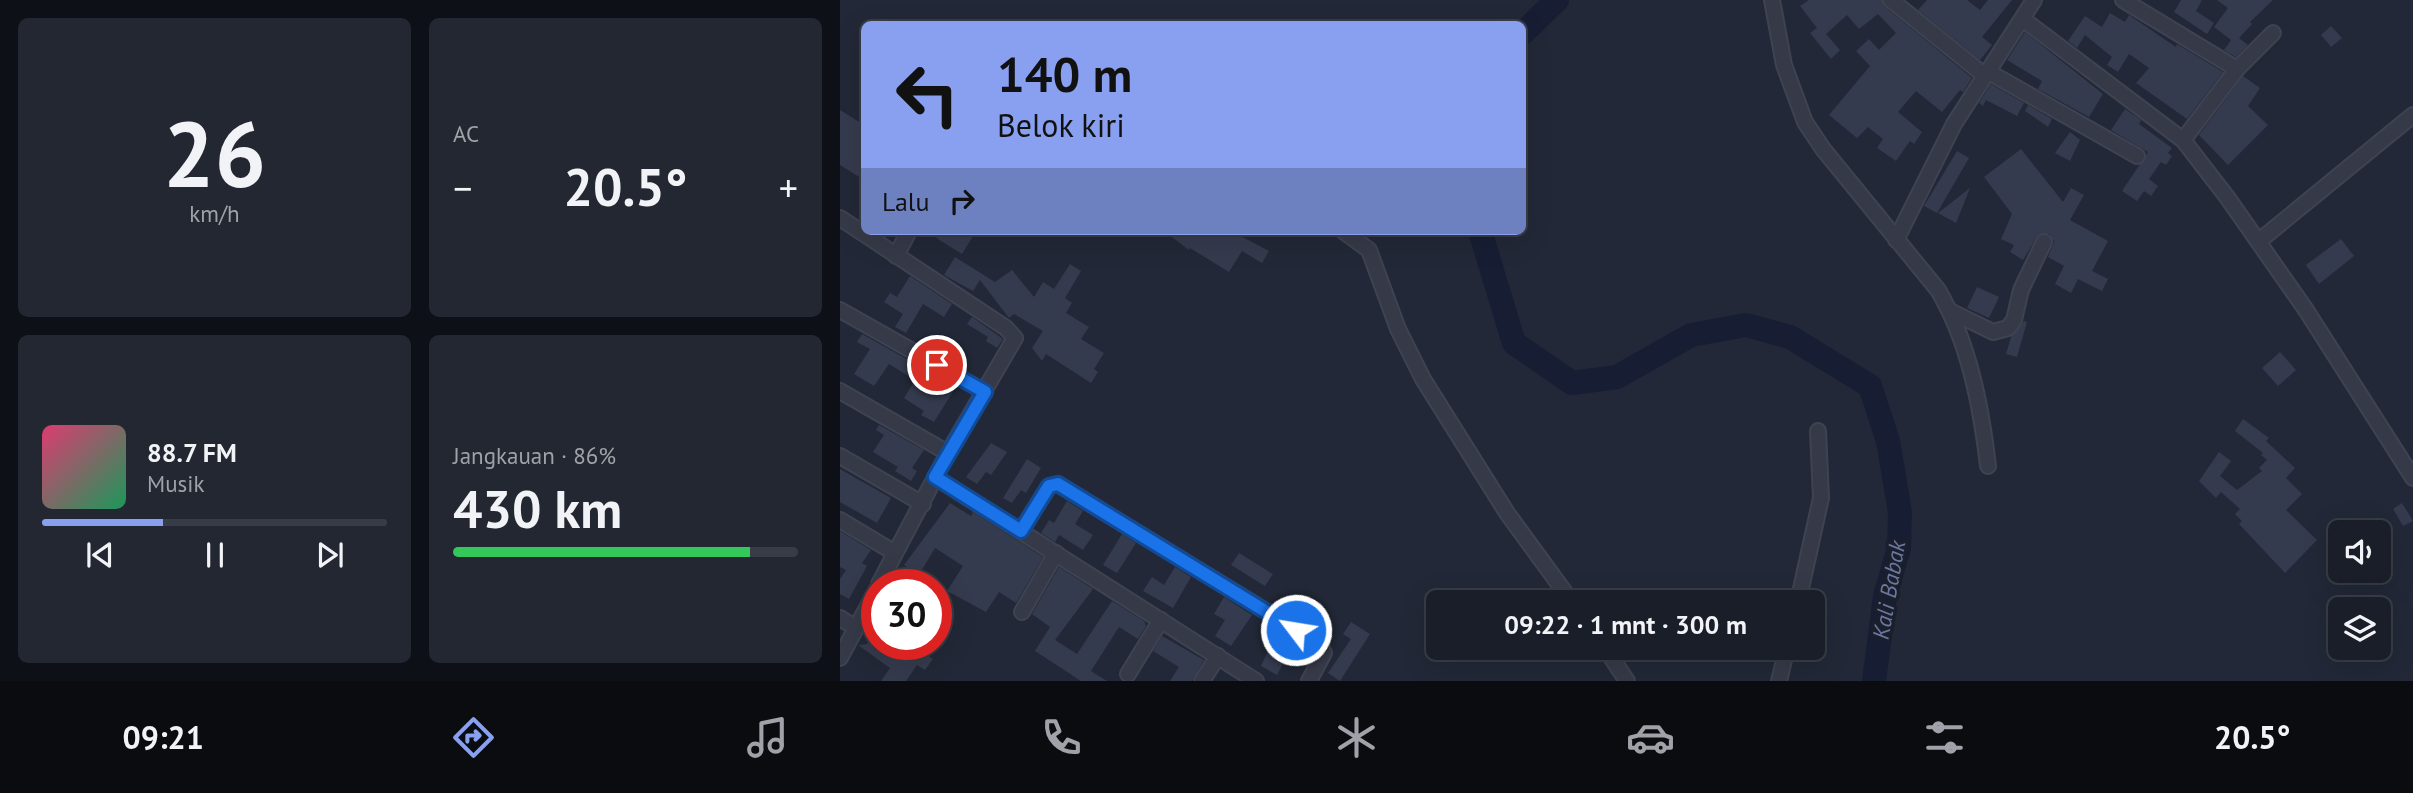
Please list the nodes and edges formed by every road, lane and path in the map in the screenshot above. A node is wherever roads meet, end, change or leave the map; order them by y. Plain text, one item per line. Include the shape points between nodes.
1 (1772, 0) edge
2 (1891, 0) edge
3 (2034, 0) edge
4 (2123, 0) edge
5 (2024, 20) junction
6 (2273, 33) dead end
7 (2237, 69) junction
8 (1985, 73) junction
9 (2413, 115) edge
10 (2183, 140) junction
11 (2137, 156) dead end
12 (840, 218) edge
13 (861, 232) edge
14 (865, 235) edge
15 (907, 235) edge
16 (1348, 235) edge
17 (1896, 240) junction
18 (2259, 241) junction
19 (2044, 242) dead end
20 (896, 256) junction
21 (840, 310) edge
22 (1952, 312) junction
23 (840, 391) edge
24 (985, 392) junction
25 (1818, 431) dead end
26 (948, 453) junction
27 (840, 456) edge
28 (1988, 466) dead end
29 (935, 477) junction
30 (2413, 478) edge
31 (923, 504) junction
32 (840, 520) edge
33 (1021, 531) junction
34 (895, 553) junction
35 (1056, 553) junction
36 (887, 569) edge
37 (1563, 590) edge
38 (1801, 590) edge
39 (1022, 612) dead end
40 (840, 618) edge
41 (861, 618) edge
42 (1161, 620) junction
43 (859, 622) junction
44 (1217, 656) junction
45 (840, 657) edge
46 (1613, 660) edge
47 (1784, 660) edge
48 (1128, 674) dead end
49 (1202, 681) edge
50 (1256, 681) edge
51 (1309, 681) edge
52 (1628, 681) edge
53 (1779, 681) edge

1 - 17 street via 1784,65 1805,121
2 - 8 street
3 - 5 street
4 - 7 street
5 - 8 street
5 - 10 street
6 - 7 street
7 - 10 street
8 - 11 street
8 - 17 street
9 - 18 street
10 - 18 street
12 - 13 street
14 - 20 street
15 - 20 street
16 - 37 street via 1369,250 1398,329 1423,379 1507,513
17 - 22 street
18 - 30 street
19 - 22 street via 2008,328 1993,332
20 - 24 street via 1015,338
21 - 24 street
22 - 28 street via 1982,415
23 - 26 street
24 - 26 street
25 - 38 street via 1821,498
26 - 29 street
27 - 31 street
29 - 31 street
29 - 33 street
31 - 34 street
32 - 34 street
33 - 35 street
33 - 51 street via 1049,486 1058,484 1320,644 1324,653
34 - 36 street
35 - 39 street
35 - 42 street
40 - 43 street
41 - 43 street
42 - 44 street
42 - 48 street
43 - 45 street
44 - 49 street
44 - 50 street
46 - 52 street
47 - 53 street

